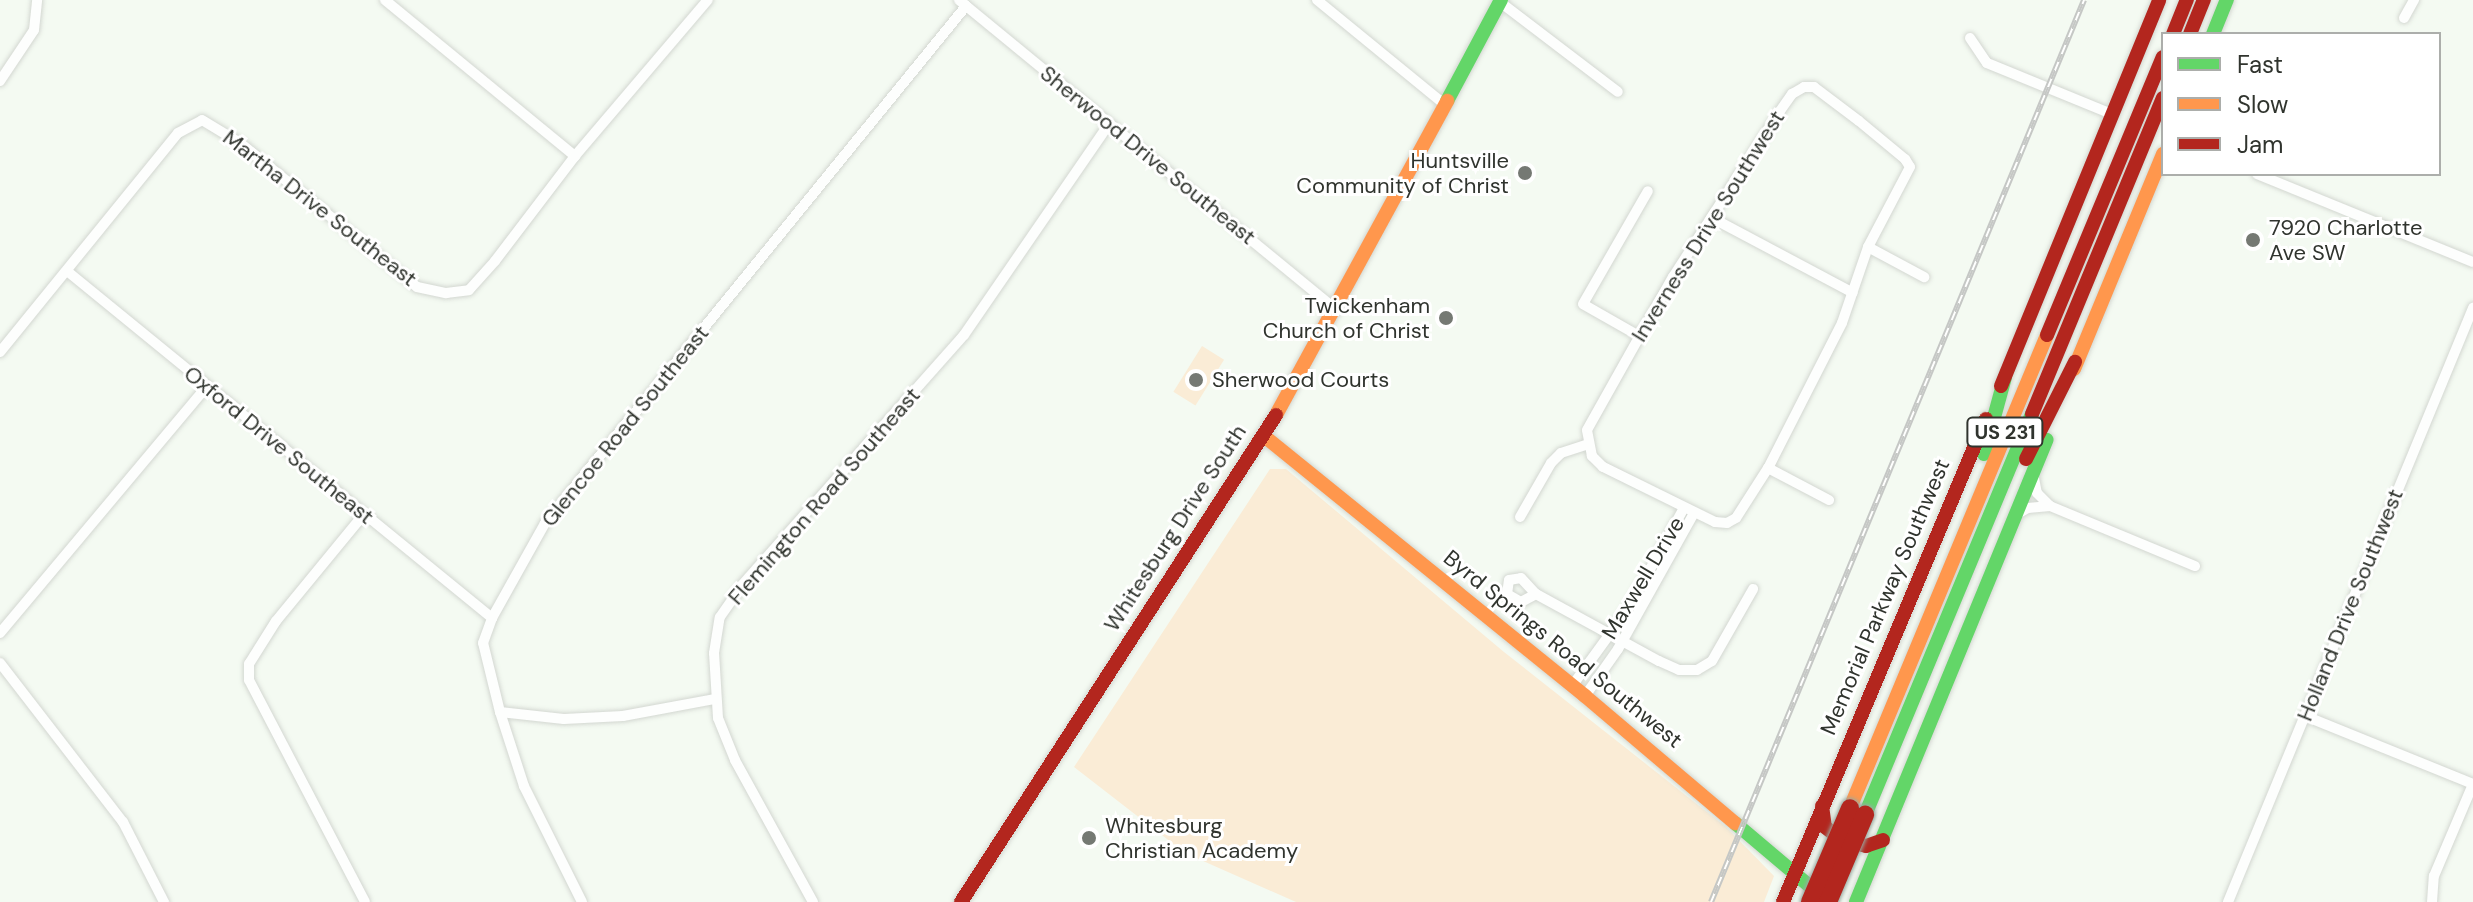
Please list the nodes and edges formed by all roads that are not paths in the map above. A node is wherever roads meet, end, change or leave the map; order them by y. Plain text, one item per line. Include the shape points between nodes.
1 (37, 0) edge
2 (385, 0) edge
3 (1317, 0) edge
4 (2159, 0) edge
5 (2187, 0) edge
6 (2204, 0) edge
7 (2227, 0) edge
8 (2414, 0) edge
9 (1501, 1) edge
10 (702, 2) edge
11 (962, 3) edge
12 (2404, 18) dead end
13 (2174, 32) edge
14 (2191, 32) edge
15 (2214, 32) edge
16 (1970, 38) dead end
17 (2161, 62) edge
18 (0, 81) edge
19 (1618, 92) dead end
20 (2161, 103) edge
21 (1444, 104) junction
22 (2112, 114) junction
23 (1109, 124) junction
24 (575, 156) junction
25 (2161, 159) edge
26 (2262, 176) edge
27 (1648, 191) dead end
28 (1714, 219) junction
29 (1868, 247) junction
30 (2473, 262) edge
31 (67, 271) junction
32 (1924, 277) dead end
33 (1853, 293) junction
34 (2473, 308) edge
35 (1336, 310) junction
36 (1639, 336) junction
37 (0, 352) edge
38 (2075, 362) junction
39 (2005, 377) junction
40 (207, 386) junction
41 (1264, 436) junction
42 (1589, 444) junction
43 (1768, 468) junction
44 (2033, 470) junction
45 (1829, 500) dead end
46 (2050, 506) junction
47 (1689, 512) junction
48 (364, 514) junction
49 (1520, 517) dead end
50 (2013, 517) junction
51 (2195, 566) dead end
52 (1951, 584) junction
53 (1753, 589) dead end
54 (1536, 594) dead end
55 (492, 618) junction
56 (0, 633) edge
57 (1610, 634) junction
58 (1622, 641) junction
59 (0, 663) edge
60 (1578, 691) junction
61 (715, 699) junction
62 (500, 712) junction
63 (2305, 716) junction
64 (2473, 784) edge
65 (1822, 806) junction
66 (1858, 811) junction
67 (1883, 840) junction
68 (1794, 875) junction
69 (164, 902) edge
70 (365, 902) edge
71 (582, 902) edge
72 (813, 902) edge
73 (961, 902) edge
74 (1783, 902) edge
75 (1810, 902) edge
76 (1829, 902) edge
77 (1856, 902) edge
78 (2228, 902) edge
79 (2432, 902) edge

1 - 18 street via 34,30
2 - 24 street
3 - 21 street
4 - 22 main road, Memorial Parkway Southwest
5 - 13 main road
6 - 14 main road
7 - 15 main road
8 - 12 street
9 - 19 street
9 - 21 main road, Whitesburg Drive South
10 - 24 street, Martha Drive Southeast
11 - 23 street, Sherwood Drive Southeast
11 - 55 street, Glencoe Road Southeast via 545,523
16 - 22 street via 1987,63
17 - 52 main road, US 231
20 - 52 main road, US 231
21 - 35 main road, Whitesburg Drive South
22 - 39 main road, Memorial Parkway Southwest
23 - 35 street, Sherwood Drive Southeast
23 - 61 street, Flemington Road Southeast via 964,335 742,585 720,617
24 - 31 street, Martha Drive Southeast via 469,290 446,293 417,287 240,143 202,120 178,133
25 - 38 main road
26 - 30 street
27 - 36 street via 1583,304
28 - 29 street, Inverness Drive Southwest via 1792,94 1814,87 1910,167
28 - 33 street
28 - 36 street, Inverness Drive Southwest
29 - 32 street
29 - 33 street, Inverness Drive Southwest
31 - 37 street, Martha Drive Southeast
31 - 40 street, Oxford Drive Southeast
33 - 43 street, Inverness Drive Southwest
34 - 63 street, Holland Drive Southwest
35 - 41 main road, Whitesburg Drive South
36 - 42 street, Inverness Drive Southwest via 1594,413 1587,430
38 - 44 main road
38 - 52 main road
39 - 52 main road via 1981,467 1948,550
39 - 65 main road, Memorial Parkway Southwest
40 - 48 street, Oxford Drive Southeast
40 - 56 street
41 - 60 main road, Byrd Springs Road Southwest
41 - 73 main road, Whitesburg Drive South
42 - 47 street, Inverness Drive Southwest via 1603,467
42 - 49 street via 1561,453 1551,463
43 - 45 street
43 - 47 street, Inverness Drive Southwest via 1736,518 1727,523
44 - 46 street via 2037,493
44 - 50 main road
46 - 50 street via 2028,508
46 - 51 street
47 - 57 street, Maxwell Drive
47 - 58 street
48 - 55 street, Oxford Drive Southeast
48 - 70 street via 276,621 249,664 249,680
50 - 67 main road
52 - 66 main road, US 231
53 - 58 street via 1712,661 1697,670 1679,670
54 - 57 street
55 - 62 street, Glencoe Road Southeast via 483,643
57 - 58 street
57 - 60 street, Maxwell Drive
58 - 60 street
59 - 69 street via 123,822
60 - 68 main road, Byrd Springs Road Southwest
61 - 62 street via 615,717 564,719
61 - 72 street, Flemington Road Southeast via 735,760
62 - 71 street, Glencoe Road Southeast via 524,786
63 - 64 street
63 - 78 street, Holland Drive Southwest
64 - 79 street via 2434,876
65 - 67 main road via 1825,827 1843,841 1866,846
65 - 68 main road, Memorial Parkway Southwest
66 - 75 main road, US 231, bridge
66 - 76 main road, bridge
67 - 77 main road
68 - 74 main road, Memorial Parkway Southwest
68 - 76 main road, Byrd Springs Road Southwest

